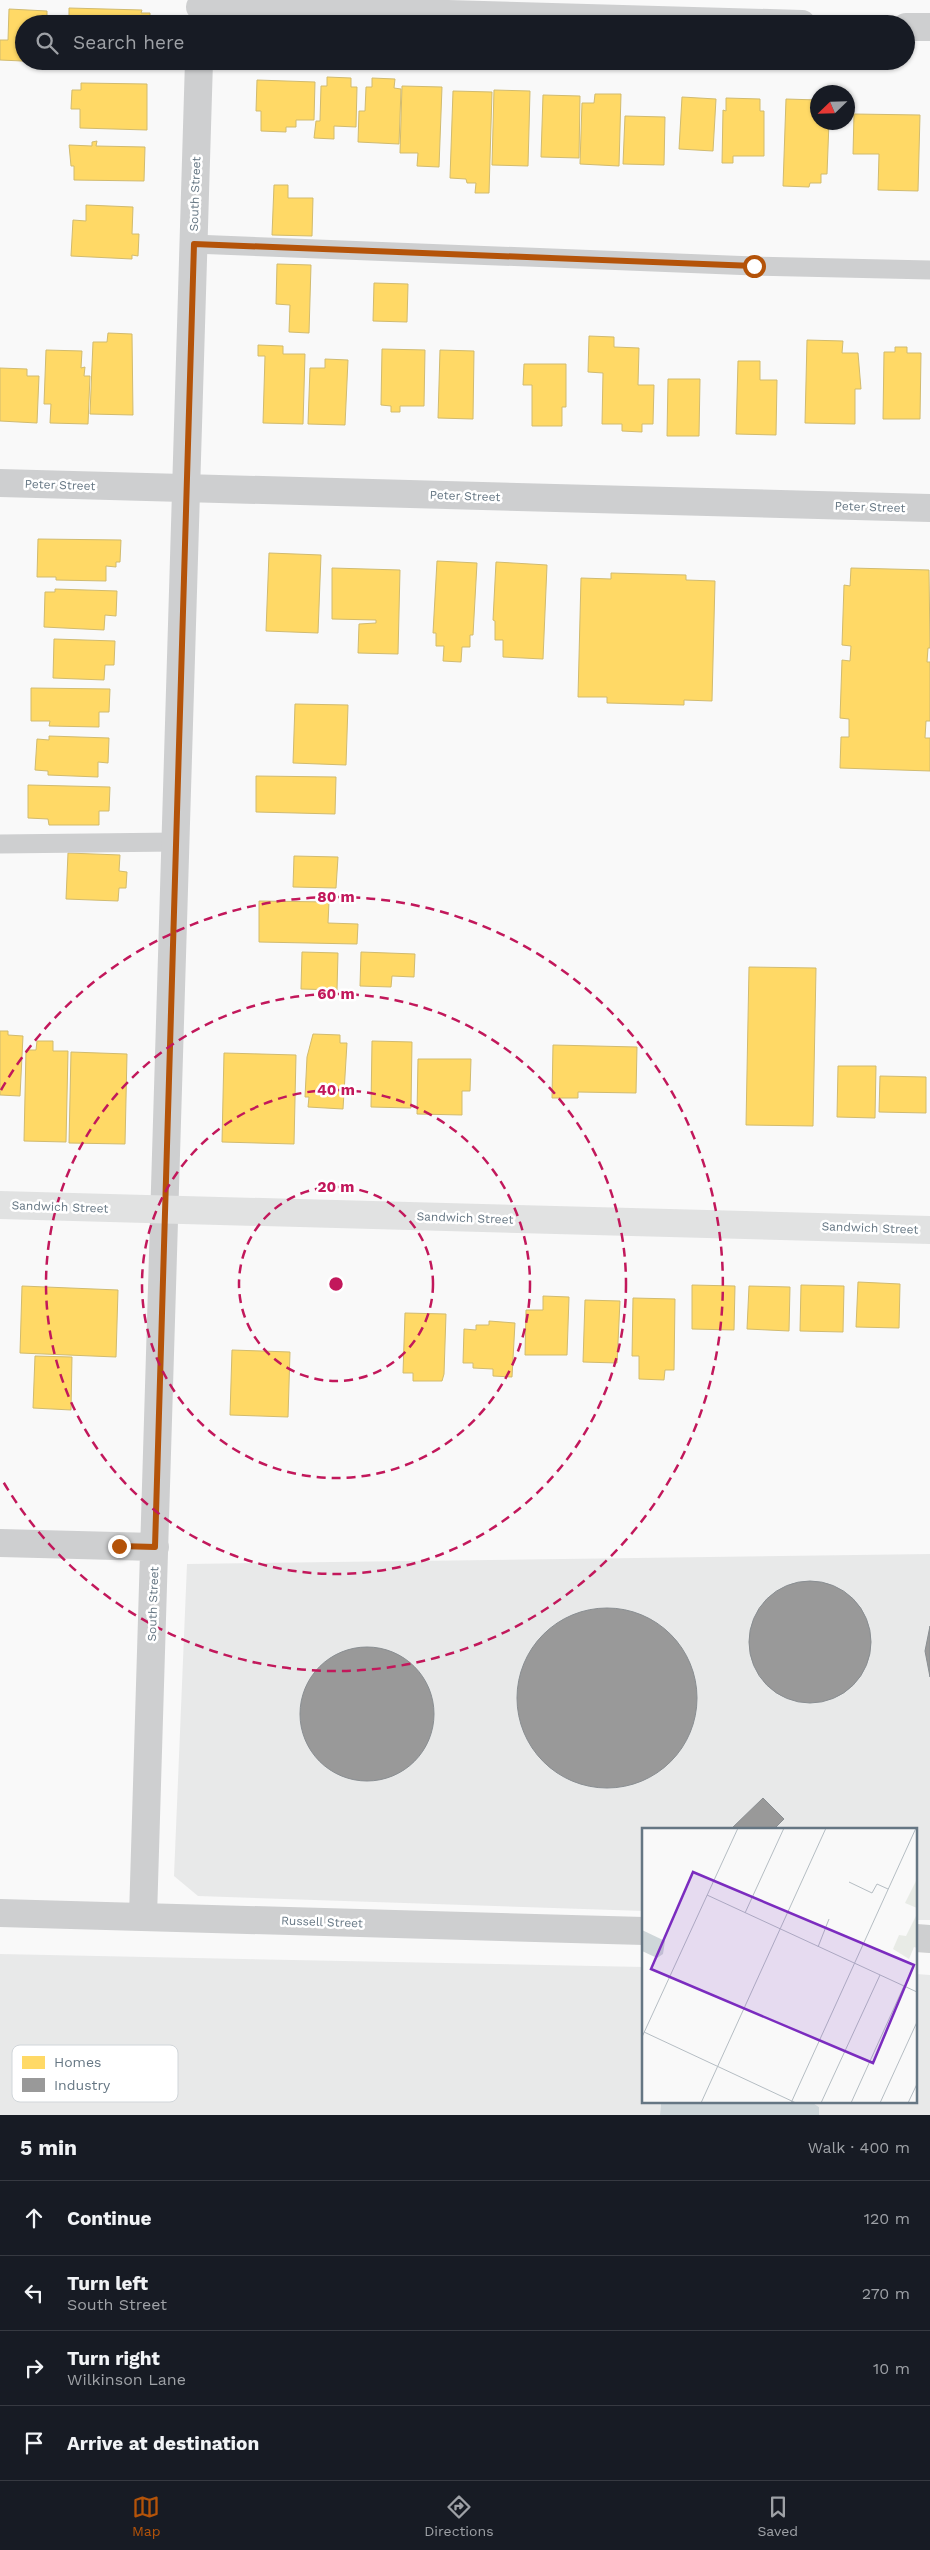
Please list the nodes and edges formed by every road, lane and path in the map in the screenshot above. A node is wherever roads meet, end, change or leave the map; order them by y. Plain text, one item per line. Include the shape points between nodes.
1 (200, 10) edge
2 (415, 15) edge
3 (915, 27) edge
4 (930, 27) edge
5 (199, 70) edge
6 (194, 244) junction
7 (930, 270) edge
8 (0, 483) edge
9 (186, 488) junction
10 (930, 508) edge
11 (176, 842) junction
12 (0, 844) edge
13 (0, 1205) edge
14 (165, 1210) junction
15 (930, 1230) edge
16 (0, 1543) edge
17 (155, 1547) junction
18 (0, 1913) edge
19 (143, 1917) junction
20 (642, 1931) edge

1 - 2 street
3 - 4 street
5 - 6 street, South Street
6 - 7 lane
6 - 9 street, South Street
8 - 9 street, Peter Street
9 - 10 street, Peter Street
9 - 11 street, South Street
11 - 12 lane
11 - 14 street, South Street
13 - 14 main road, Sandwich Street
14 - 15 main road, Sandwich Street
14 - 17 street, South Street
16 - 17 street
17 - 19 street, South Street
18 - 19 street, Russell Street
19 - 20 street, Russell Street

